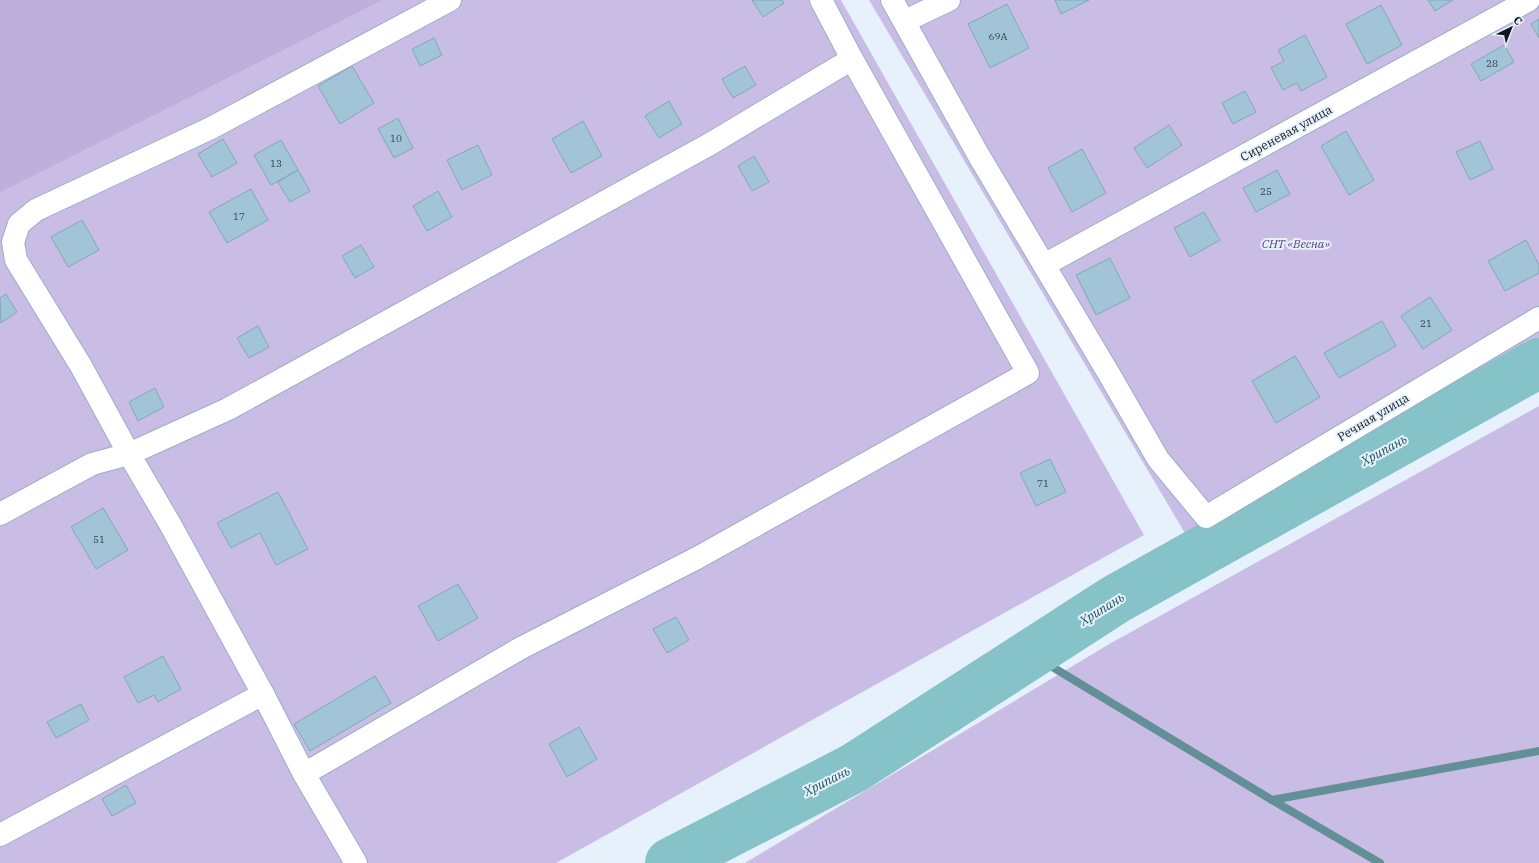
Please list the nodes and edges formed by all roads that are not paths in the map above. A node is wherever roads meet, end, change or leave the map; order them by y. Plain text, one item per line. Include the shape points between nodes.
1 (450, 0) edge
2 (821, 0) edge
3 (892, 0) edge
4 (949, 0) edge
5 (1529, 0) edge
6 (905, 21) junction
7 (852, 59) junction
8 (1044, 266) junction
9 (1539, 318) edge
10 (129, 454) junction
11 (0, 514) edge
12 (263, 694) junction
13 (304, 774) junction
14 (0, 835) edge
15 (356, 863) edge

1 - 10 street via 211,128 36,210 19,224 13,242 16,260 81,366
2 - 7 street
3 - 6 street
4 - 6 street
5 - 8 street, Сиреневая улица
6 - 8 street via 979,156
7 - 10 street via 710,144 228,409
7 - 13 street via 1028,373 697,558 521,648
8 - 9 street, Речная улица via 1158,459 1206,517
10 - 11 street via 92,464
10 - 12 street
12 - 13 street
12 - 14 street
13 - 15 street

